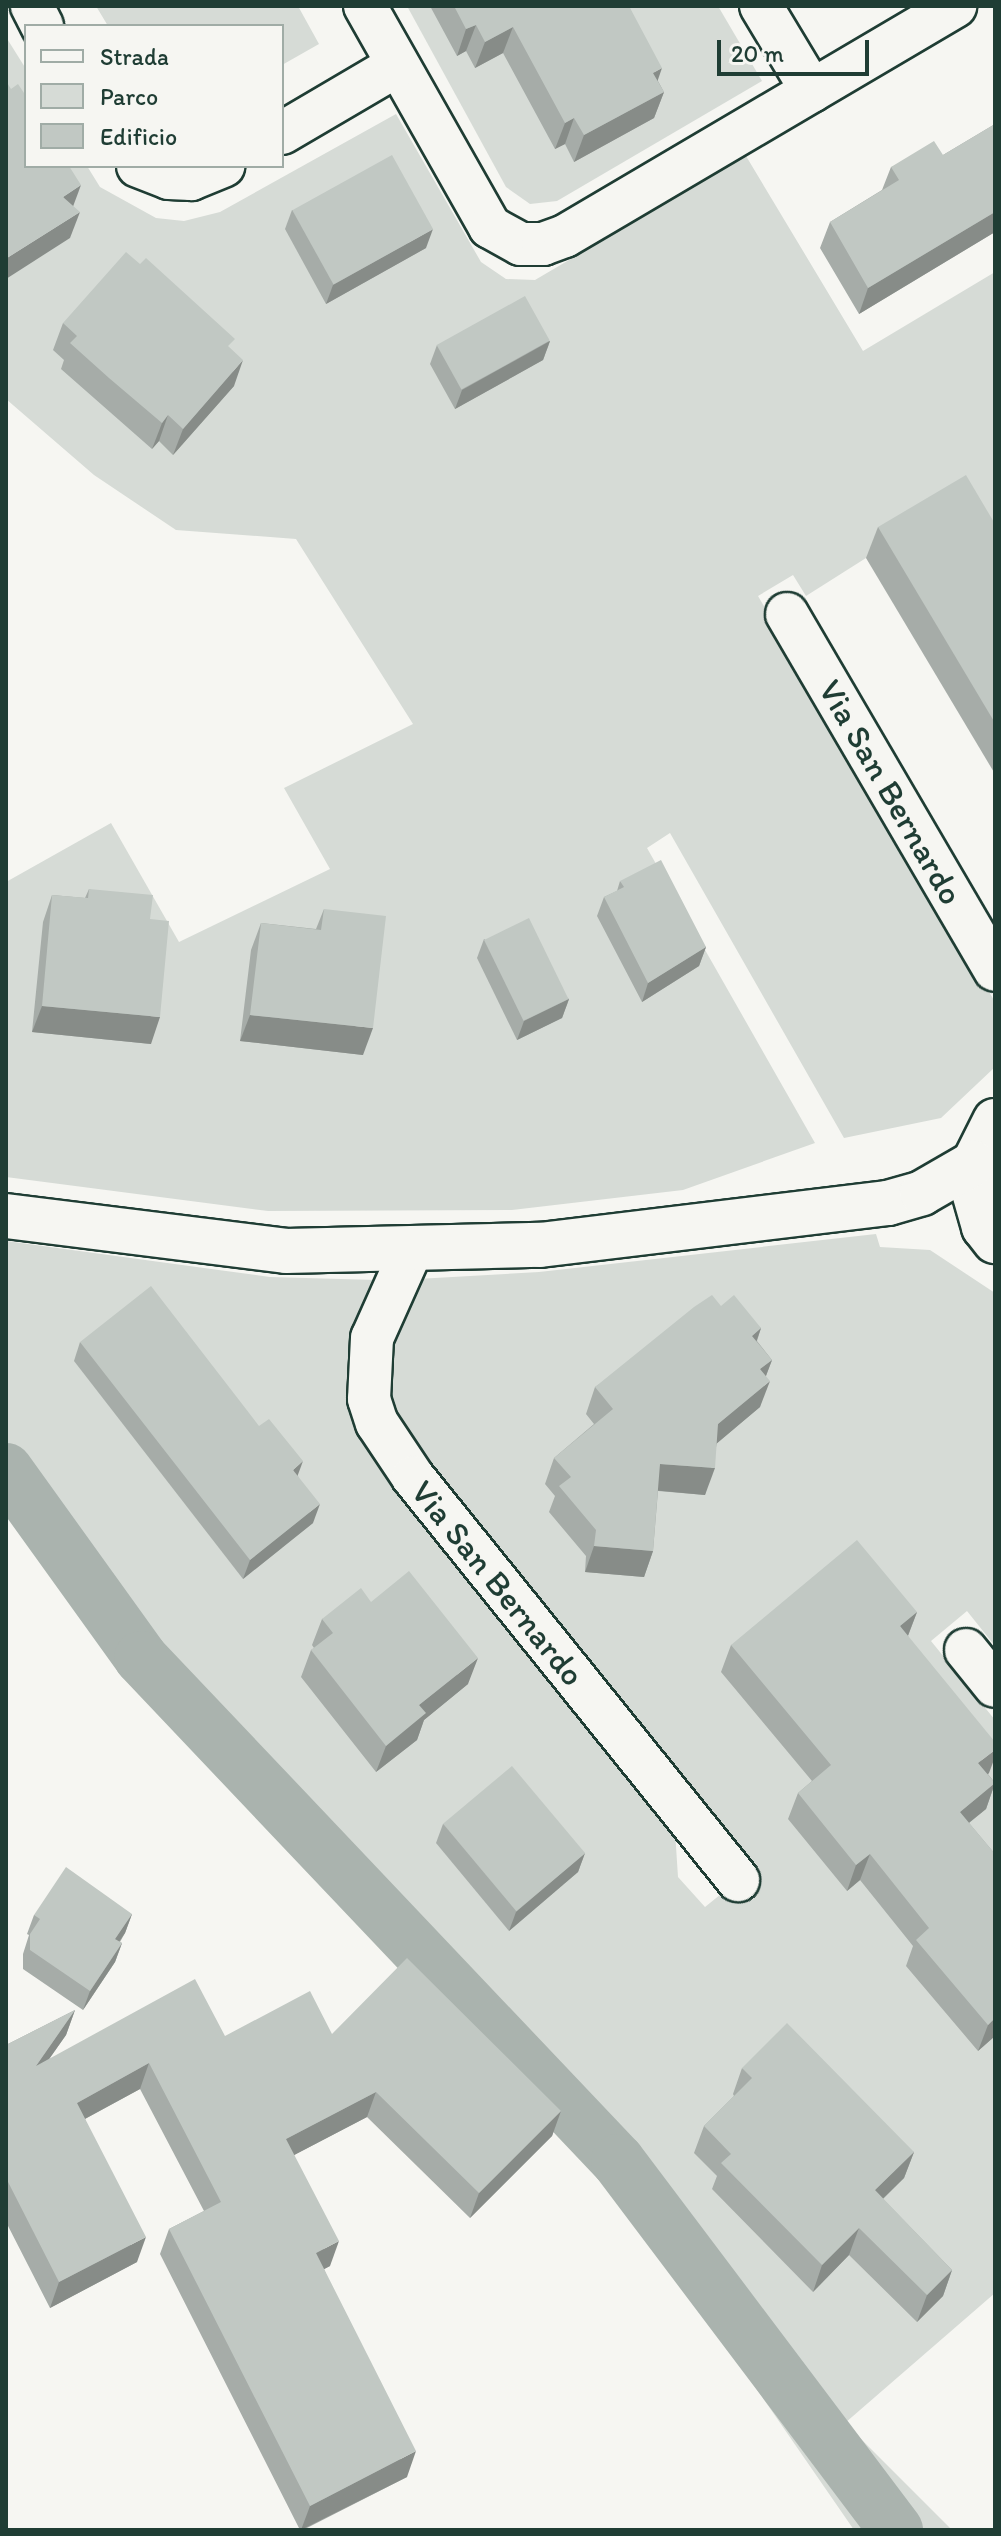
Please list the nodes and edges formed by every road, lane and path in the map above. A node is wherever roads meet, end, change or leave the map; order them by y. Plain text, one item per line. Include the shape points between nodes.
1 (32, 6) edge
2 (365, 6) edge
3 (955, 6) edge
4 (766, 14) edge
5 (41, 24) edge
6 (398, 65) junction
7 (812, 91) junction
8 (284, 132) edge
9 (143, 168) edge
10 (219, 168) edge
11 (787, 614) dead end
12 (995, 970) edge
13 (995, 1121) edge
14 (974, 1163) junction
15 (888, 1203) junction
16 (6, 1216) edge
17 (989, 1234) edge
18 (411, 1251) junction
19 (966, 1650) dead end
20 (995, 1686) edge
21 (738, 1880) dead end

1 - 5 street
2 - 6 street
3 - 7 street
4 - 7 street
6 - 7 street via 490,227 521,244 565,236
6 - 8 street
9 - 10 street via 191,179
11 - 12 street, Via San Bernardo
13 - 14 street
14 - 15 street via 922,1193
14 - 17 street via 972,1185
15 - 17 street
15 - 18 street via 679,1232
16 - 18 street via 240,1248
18 - 21 street, Via San Bernardo via 372,1338 369,1399 377,1423 422,1489
19 - 20 street

